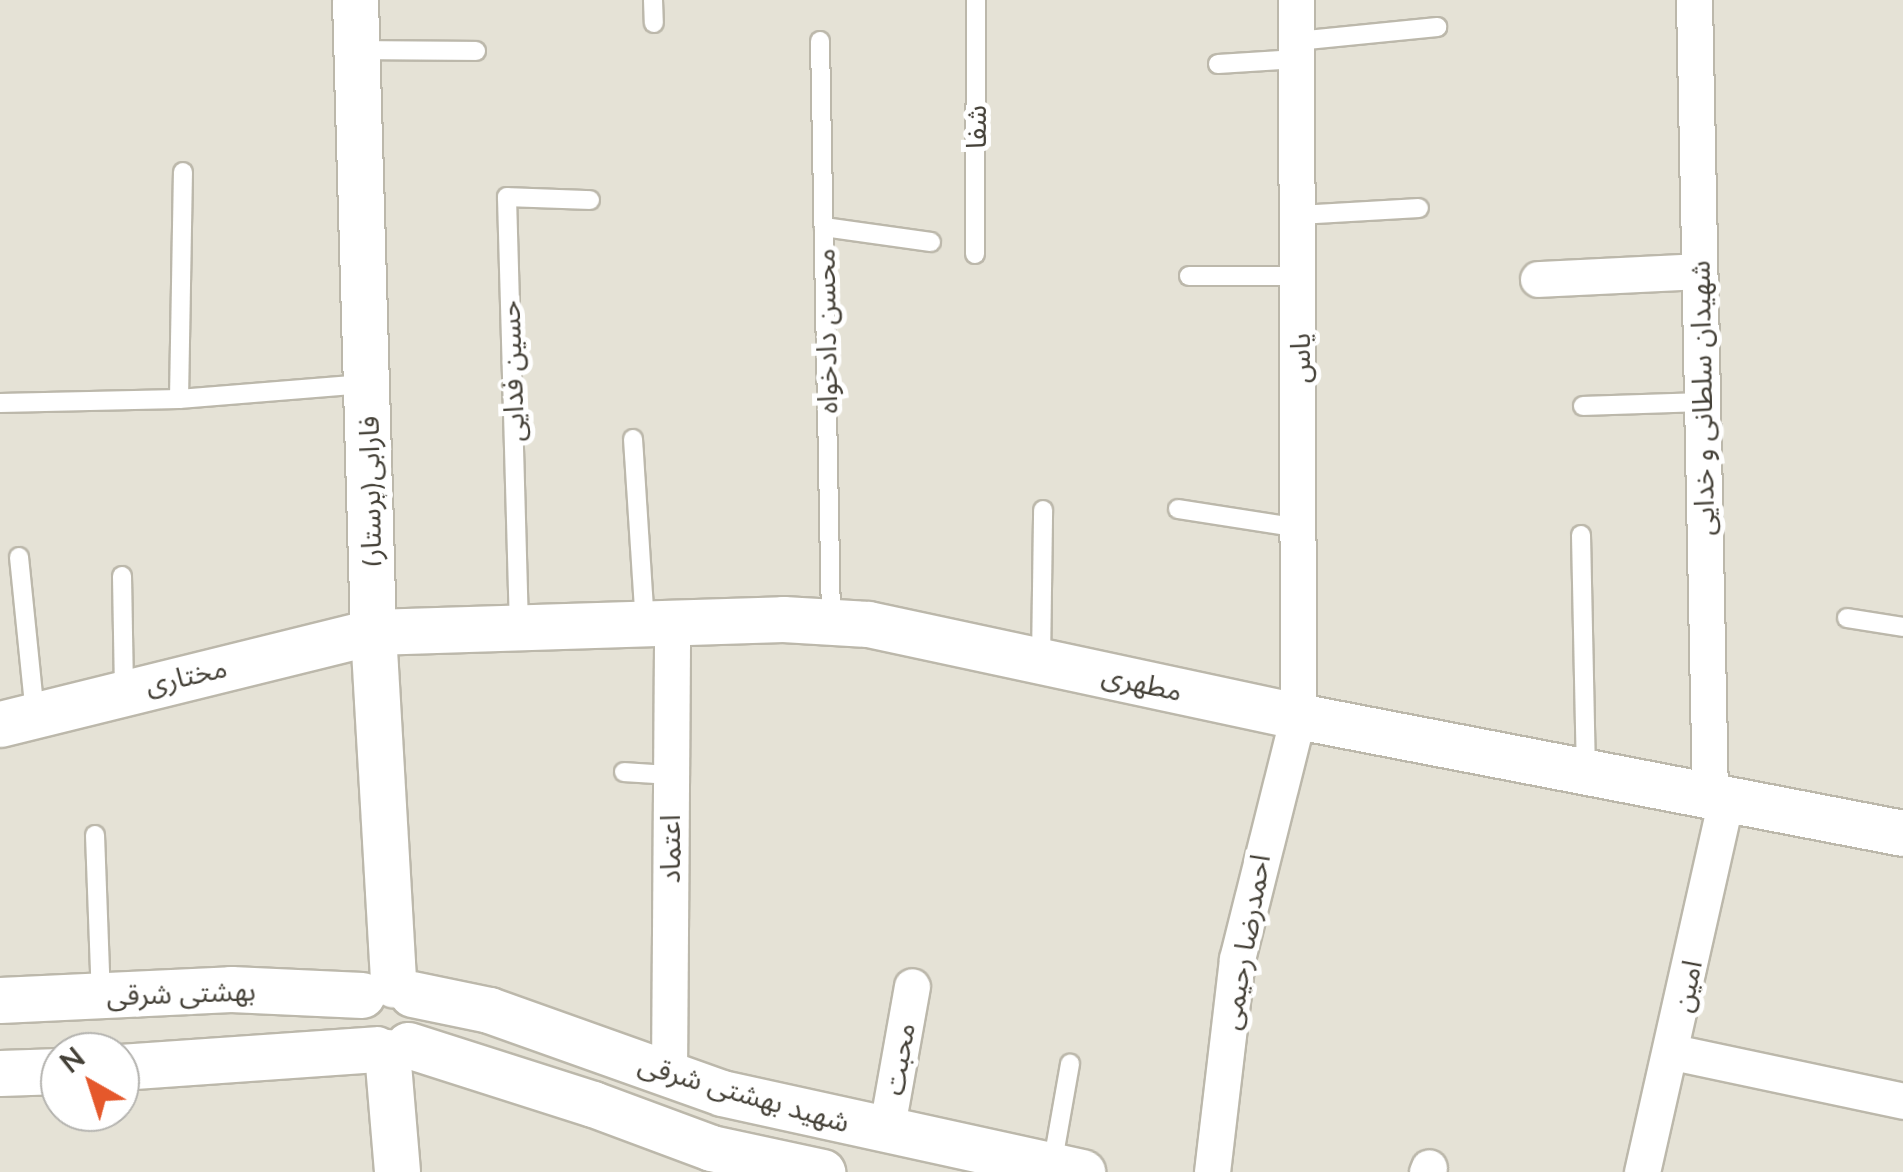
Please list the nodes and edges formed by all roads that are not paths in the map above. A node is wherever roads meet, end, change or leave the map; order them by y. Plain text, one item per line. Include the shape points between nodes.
1 (354, 0) edge
2 (653, 0) edge
3 (976, 0) edge
4 (1296, 0) edge
5 (1694, 0) edge
6 (654, 23) dead end
7 (1437, 27) dead end
8 (820, 41) dead end
9 (358, 50) junction
10 (476, 51) dead end
11 (1297, 51) junction
12 (1218, 64) dead end
13 (183, 172) dead end
14 (590, 200) dead end
15 (1419, 208) dead end
16 (1299, 214) junction
17 (824, 227) junction
18 (931, 242) dead end
19 (975, 254) dead end
20 (1699, 271) junction
21 (1190, 276) dead end
22 (1300, 276) junction
23 (1538, 279) dead end
24 (368, 384) junction
25 (178, 399) junction
26 (1702, 402) junction
27 (0, 404) edge
28 (1582, 406) dead end
29 (633, 440) dead end
30 (1178, 508) dead end
31 (1043, 510) dead end
32 (1300, 528) junction
33 (1581, 535) dead end
34 (19, 556) dead end
35 (122, 576) dead end
36 (1847, 618) dead end
37 (831, 622) junction
38 (658, 624) junction
39 (1903, 627) edge
40 (519, 628) junction
41 (373, 632) junction
42 (1041, 661) junction
43 (124, 690) junction
44 (1298, 716) junction
45 (17, 720) edge
46 (624, 772) dead end
47 (1586, 772) junction
48 (671, 775) junction
49 (1718, 797) junction
50 (1903, 833) edge
51 (96, 835) dead end
52 (912, 986) dead end
53 (389, 991) junction
54 (101, 996) junction
55 (0, 1000) edge
56 (390, 1049) junction
57 (1672, 1052) junction
58 (1070, 1064) dead end
59 (140, 1066) edge
60 (40, 1071) edge
61 (0, 1073) edge
62 (669, 1075) junction
63 (1903, 1101) edge
64 (886, 1132) junction
65 (1067, 1169) edge
66 (397, 1172) edge
67 (822, 1172) edge
68 (1212, 1172) edge
69 (1642, 1172) edge

1 - 9 street, (پرستار)فارابی
2 - 6 lane
3 - 19 lane, شفا
4 - 11 street, یاس
5 - 20 street, شهیدان سلطانی و خدایی
7 - 11 lane
8 - 17 lane, محسن دادخواه
9 - 10 lane
9 - 24 street, (پرستار)فارابی
11 - 12 lane
11 - 16 street, یاس
13 - 25 lane
14 - 40 lane, حسین فدایی via 507,197
15 - 16 lane
16 - 22 street, یاس
17 - 18 lane
17 - 37 lane, محسن دادخواه
20 - 23 street
20 - 26 street, شهیدان سلطانی و خدایی
21 - 22 lane
22 - 32 street, یاس
24 - 25 lane
24 - 41 street, (پرستار)فارابی
25 - 27 lane
26 - 28 lane
26 - 49 street, شهیدان سلطانی و خدایی
29 - 38 lane
30 - 32 lane
31 - 42 lane
32 - 44 street, یاس
33 - 47 lane
34 - 45 lane
35 - 43 lane
36 - 39 lane
37 - 38 street, مطهری
37 - 42 street, مطهری
38 - 40 street, مطهری
38 - 48 street, اعتماد
40 - 41 street, مطهری
41 - 43 street, مختاری
41 - 53 street, (پرستار)فارابی
42 - 44 street, مطهری
43 - 45 street, مختاری
44 - 47 street, مطهری
44 - 68 street, احمدرضا رحیمی via 1237,959
46 - 48 lane
47 - 49 street, مطهری
48 - 62 street, اعتماد
49 - 50 street, مطهری
49 - 57 street, امین
51 - 54 lane
52 - 64 street, محبت
53 - 54 street, بهشتی شرقی
53 - 56 street via 422,1014 416,1036
53 - 56 street via 354,1014 354,1026
53 - 62 street, شهید بهشتی شرقی via 489,1010
54 - 55 street, بهشتی شرقی
56 - 59 street
56 - 66 street
56 - 67 street, شهید بهشتی شرقی via 593,1104 711,1148
57 - 63 street
57 - 69 street, امین
58 - 65 lane
60 - 61 street
62 - 64 street, شهید بهشتی شرقی
64 - 65 street, شهید بهشتی شرقی

